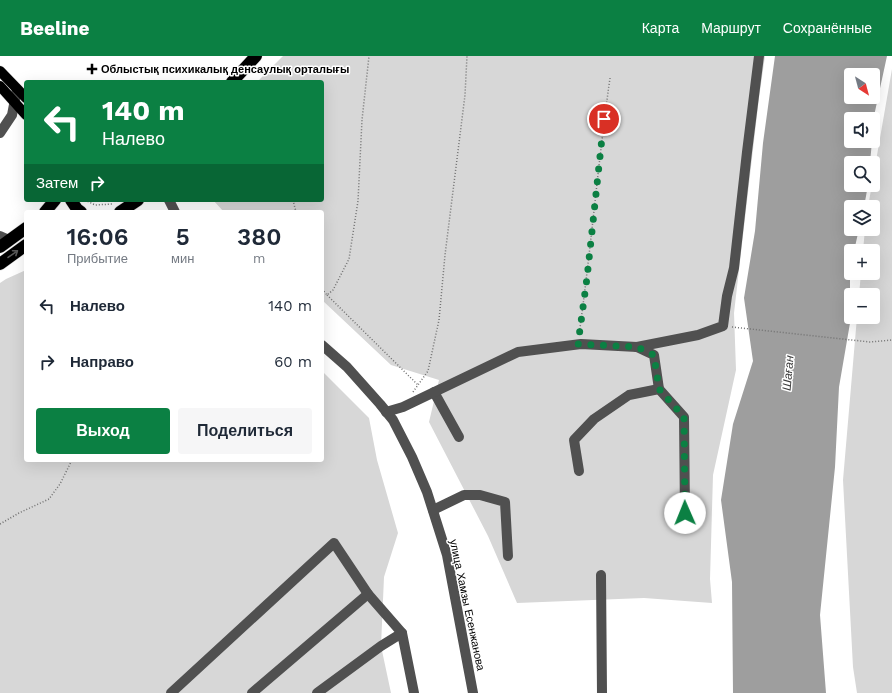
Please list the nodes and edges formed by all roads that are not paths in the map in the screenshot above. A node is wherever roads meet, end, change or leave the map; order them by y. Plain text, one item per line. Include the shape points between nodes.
1 (256, 56) edge
2 (759, 56) edge
3 (0, 71) edge
4 (234, 80) edge
5 (0, 86) edge
6 (17, 89) junction
7 (24, 96) edge
8 (15, 102) junction
9 (24, 113) edge
10 (0, 133) edge
11 (53, 202) edge
12 (72, 202) edge
13 (133, 202) edge
14 (117, 208) edge
15 (47, 210) edge
16 (78, 210) edge
17 (24, 229) edge
18 (3, 241) edge
19 (24, 246) edge
20 (0, 264) edge
21 (324, 347) edge
22 (637, 347) junction
23 (659, 389) junction
24 (434, 392) junction
25 (386, 412) junction
26 (459, 437) dead end
27 (579, 471) dead end
28 (432, 510) junction
29 (685, 513) dead end
30 (508, 556) dead end
31 (601, 575) dead end
32 (368, 594) junction
33 (402, 633) junction
34 (170, 693) edge
35 (252, 693) edge
36 (317, 693) edge
37 (414, 693) edge
38 (473, 693) edge
39 (602, 693) edge

1 - 4 highway
2 - 22 street via 734,268 723,326 698,335
3 - 6 main road
5 - 8 main road
6 - 7 main road
6 - 8 street
8 - 9 main road
8 - 10 street via 12,115
11 - 15 highway
12 - 16 highway
13 - 14 highway
17 - 18 highway
20 -> 19 highway
21 - 25 street, улица Хамзы Есенжанова via 347,367
22 - 23 street via 654,355
22 - 24 street via 578,344 518,352
23 - 27 street via 630,395 594,419 574,440
23 - 29 street via 684,417
24 - 25 street
24 - 26 street
25 - 28 street, улица Хамзы Есенжанова via 393,420 412,458
28 - 30 street via 464,495 480,495 505,502
28 - 38 street, улица Хамзы Есенжанова via 446,555
31 - 39 street
32 - 33 street
32 - 34 street via 334,543
32 - 35 street
33 - 36 street via 380,646
33 - 37 street

